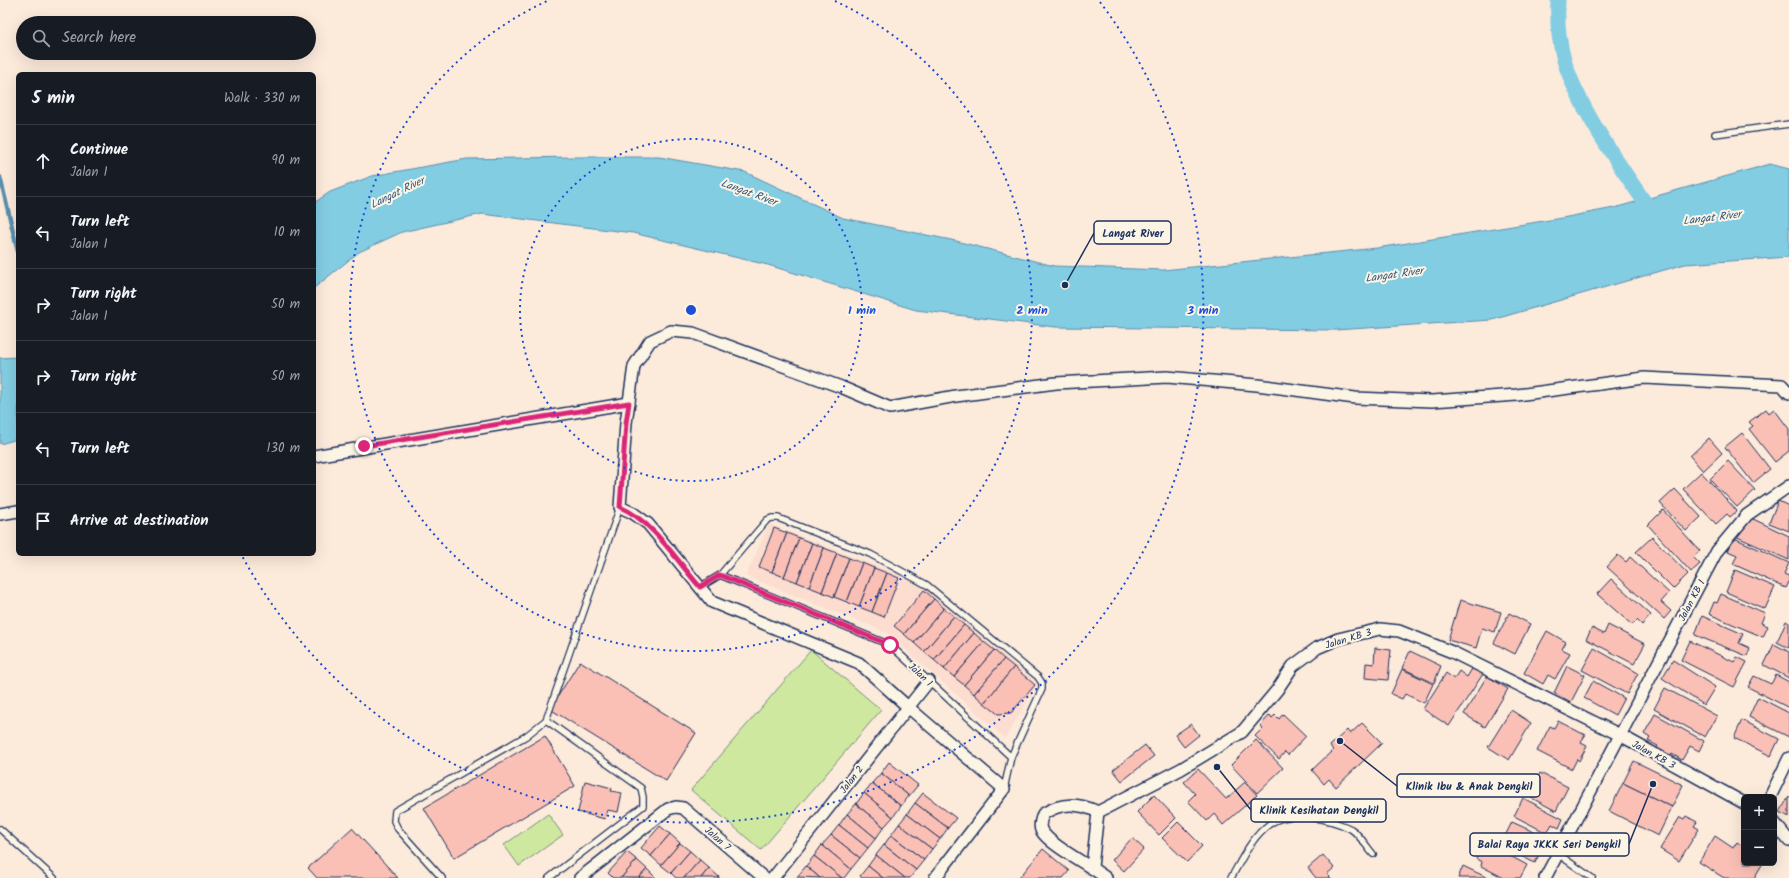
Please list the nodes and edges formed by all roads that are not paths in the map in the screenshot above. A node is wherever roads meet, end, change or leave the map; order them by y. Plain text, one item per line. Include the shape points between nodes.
1 (1789, 124) edge
2 (1715, 134) dead end
3 (1789, 392) edge
4 (629, 403) junction
5 (316, 456) edge
6 (1789, 486) edge
7 (620, 507) junction
8 (16, 511) edge
9 (0, 514) edge
10 (720, 575) junction
11 (700, 587) junction
12 (929, 681) junction
13 (908, 707) junction
14 (546, 720) junction
15 (1620, 736) junction
16 (1011, 757) junction
17 (1789, 758) edge
18 (1004, 789) junction
19 (1771, 794) edge
20 (1741, 801) edge
21 (1098, 812) junction
22 (1777, 826) edge
23 (0, 829) edge
24 (1789, 841) edge
25 (1373, 854) dead end
26 (1558, 854) junction
27 (1092, 867) junction
28 (54, 878) edge
29 (442, 878) edge
30 (549, 878) edge
31 (580, 878) edge
32 (764, 878) edge
33 (773, 878) edge
34 (935, 878) edge
35 (1106, 878) edge
36 (1232, 878) edge
37 (1545, 878) edge
38 (1592, 878) edge

1 - 2 lane
3 - 4 street via 1782,386 1644,378 1517,395 1432,401 1355,398 1257,385 1167,377 1056,383 956,396 890,408 841,387 693,333 671,331 650,341 634,366
4 - 5 street
4 - 7 street
6 - 15 street, Jalan KB 1 via 1747,515 1717,551
7 - 11 street via 633,512 648,524
7 - 14 lane
8 - 9 street
10 - 11 lane
10 - 12 lane, Jalan 1 via 890,645
10 - 16 lane via 767,520 778,518 870,554 927,585 1042,683 1042,689
11 - 13 street via 712,602 859,663
12 - 13 street, Jalan 2
12 - 16 lane, Jalan 1
13 - 18 street
13 - 33 street, Jalan 2
14 - 29 lane via 526,736 395,811 394,821 398,829
14 - 30 lane via 641,788 644,797 643,806
15 - 20 street, Jalan KB 3
15 - 21 street, Jalan KB 3 via 1452,652 1399,631 1380,629 1338,639 1317,648 1293,666 1277,690 1242,732 1181,769
15 - 26 street, Jalan KB 1
16 - 18 lane
17 - 19 street
18 - 34 street
21 - 27 street
21 - 27 street via 1083,806 1067,805 1052,808 1043,814 1040,824 1041,830 1062,849
22 - 24 street
23 - 28 lane
25 - 36 lane via 1352,830 1328,820 1302,816 1284,818 1271,823 1253,841
26 - 37 street, Jalan KB 1
26 - 38 lane
27 - 35 street
31 - 32 street, Jalan 7 via 668,810 676,807 683,808

